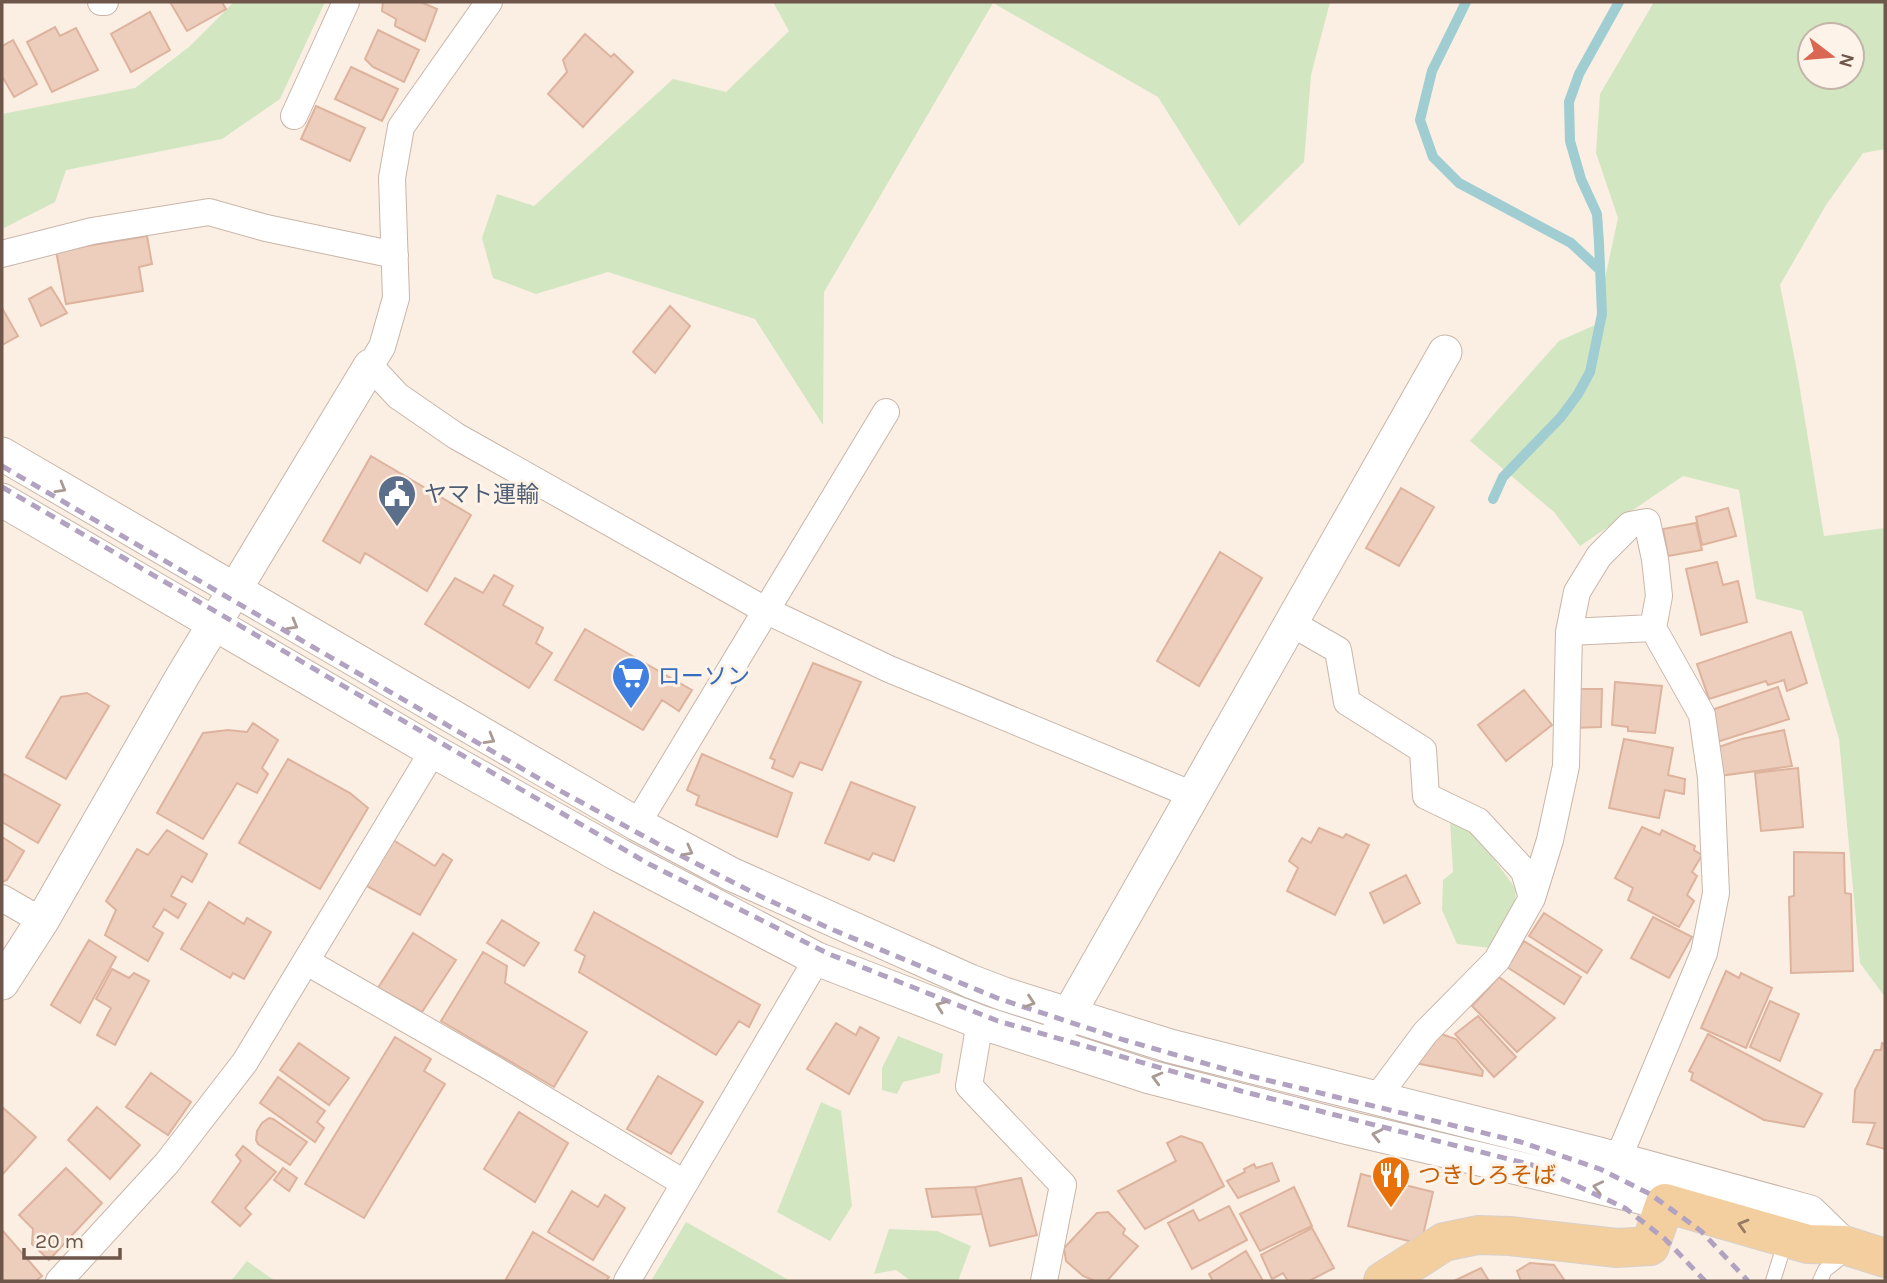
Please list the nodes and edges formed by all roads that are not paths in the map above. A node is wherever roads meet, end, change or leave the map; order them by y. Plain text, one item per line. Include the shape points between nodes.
1 (346, 2) edge
2 (489, 2) edge
3 (294, 116) dead end
4 (2, 254) edge
5 (395, 255) junction
6 (1445, 352) dead end
7 (370, 366) junction
8 (886, 412) dead end
9 (2, 454) edge
10 (2, 500) edge
11 (234, 590) junction
12 (765, 610) junction
13 (1291, 623) junction
14 (214, 624) junction
15 (1653, 628) junction
16 (1569, 632) junction
17 (433, 751) junction
18 (1193, 794) junction
19 (637, 824) junction
20 (2, 898) edge
21 (1532, 898) junction
22 (42, 921) junction
23 (817, 958) junction
24 (307, 962) junction
25 (2, 983) edge
26 (1068, 1015) junction
27 (980, 1022) junction
28 (1052, 1045) junction
29 (1376, 1099) junction
30 (1618, 1159) junction
31 (684, 1183) junction
32 (1665, 1203) junction
33 (1786, 1238) junction
34 (1861, 1250) edge
35 (59, 1281) edge
36 (626, 1281) edge
37 (1044, 1281) edge
38 (1383, 1281) edge
39 (1773, 1281) edge
40 (1820, 1281) edge

1 - 3 street
2 - 5 street via 401,127 392,178
4 - 5 street via 92,231 209,212 266,229
5 - 7 street via 396,299 382,347
6 - 13 street
7 - 11 street
7 - 12 street via 398,396 456,436
8 - 12 street
9 -> 11 street
10 - 14 street
11 - 14 street
11 -> 19 street
12 - 18 street via 889,669
12 - 19 street
13 - 18 street
13 - 21 street via 1338,650 1346,702 1423,750 1426,796 1478,821 1524,872
14 - 17 street
14 - 22 street
15 - 16 street
15 - 16 street via 1659,596 1647,522 1630,525 1599,556 1577,592
15 - 30 street via 1702,715 1711,778 1716,893 1704,953
16 - 21 street via 1566,766
17 - 23 street
17 - 24 street
18 - 26 street
19 -> 26 street via 828,919 970,981
20 - 22 street
21 - 29 street via 1497,960 1425,1033
22 - 25 street
27 -> 23 street
23 - 31 street
24 - 31 street
24 - 35 street via 245,1062 167,1164
26 - 28 street
26 - 29 street
27 - 28 street
27 - 37 street via 969,1086 1063,1185
32 -> 28 street via 1163,1080
29 - 30 street
30 - 34 street via 1810,1212
31 - 36 street
33 -> 32 main road
32 - 38 main road via 1650,1246 1617,1248 1478,1235 1444,1242
33 - 34 main road
33 - 39 lane
34 - 40 lane via 1825,1270

